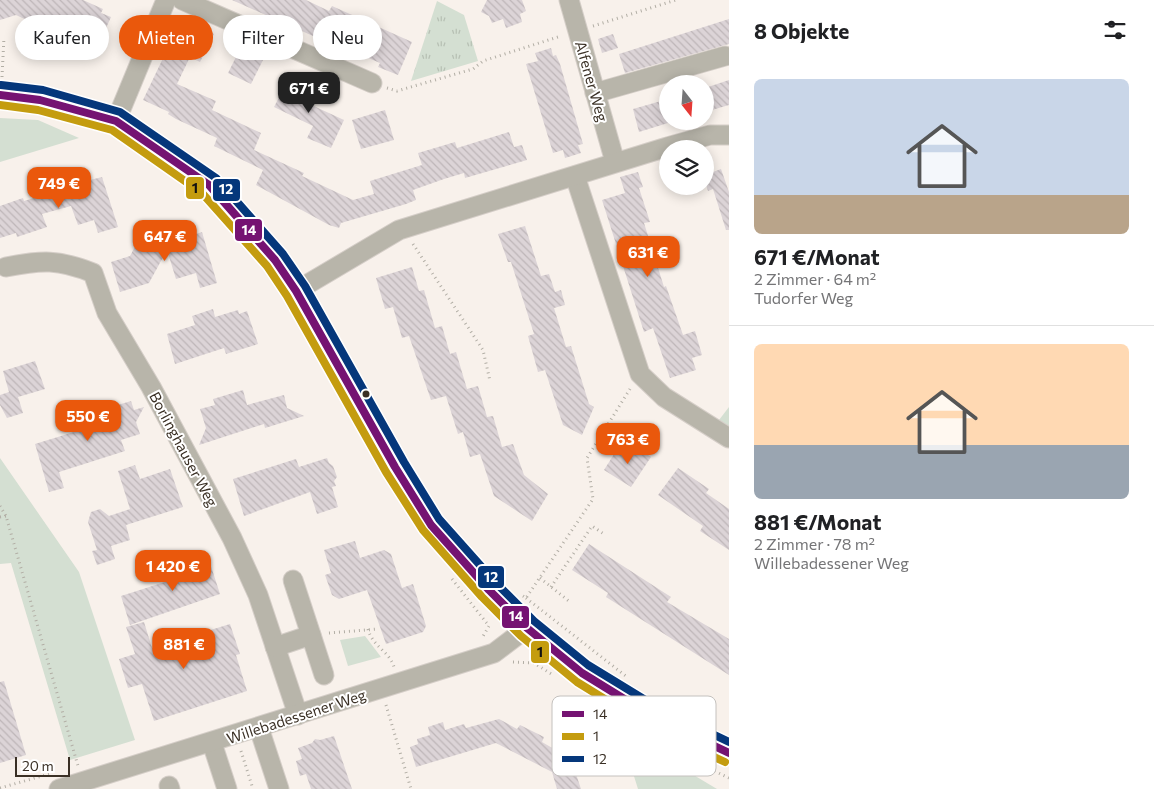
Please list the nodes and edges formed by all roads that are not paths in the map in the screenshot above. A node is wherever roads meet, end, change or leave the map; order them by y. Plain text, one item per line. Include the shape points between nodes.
1 (166, 0) edge
2 (182, 0) edge
3 (569, 0) edge
4 (725, 56) dead end
5 (372, 82) road end
6 (595, 93) junction
7 (1, 95) edge
8 (116, 122) junction
9 (729, 136) edge
10 (615, 162) junction
11 (576, 176) junction
12 (6, 267) dead end
13 (296, 291) junction
14 (729, 438) edge
15 (294, 580) dead end
16 (526, 628) junction
17 (311, 635) junction
18 (275, 647) junction
19 (324, 675) dead end
20 (619, 696) edge
21 (298, 715) junction
22 (261, 734) junction
23 (716, 748) edge
24 (214, 749) junction
25 (729, 754) edge
26 (56, 781) edge
27 (226, 786) edge
28 (279, 789) edge

1 - 8 street
2 - 5 street
3 - 6 street, Alfener Weg
4 - 6 street
6 - 10 street, Alfener Weg
7 - 8 street via 40,100
8 - 13 street via 208,184 275,260
9 - 10 street via 710,135
10 - 11 street
11 - 13 street via 402,229
11 - 14 street via 640,374 664,397
12 - 18 street, Borlinghauser Weg via 37,260 69,263 93,273 107,313 232,538 258,595
13 - 16 street via 431,525
15 - 17 street
16 - 20 street via 582,673
16 - 21 street, Willebadessener Weg via 494,653
17 - 18 street
17 - 19 street
18 - 21 street, Borlinghauser Weg
21 - 22 street, Willebadessener Weg
22 - 24 street, Willebadessener Weg
22 - 28 street
23 - 25 street
24 - 26 street, Willebadessener Weg via 81,773
24 - 27 street

